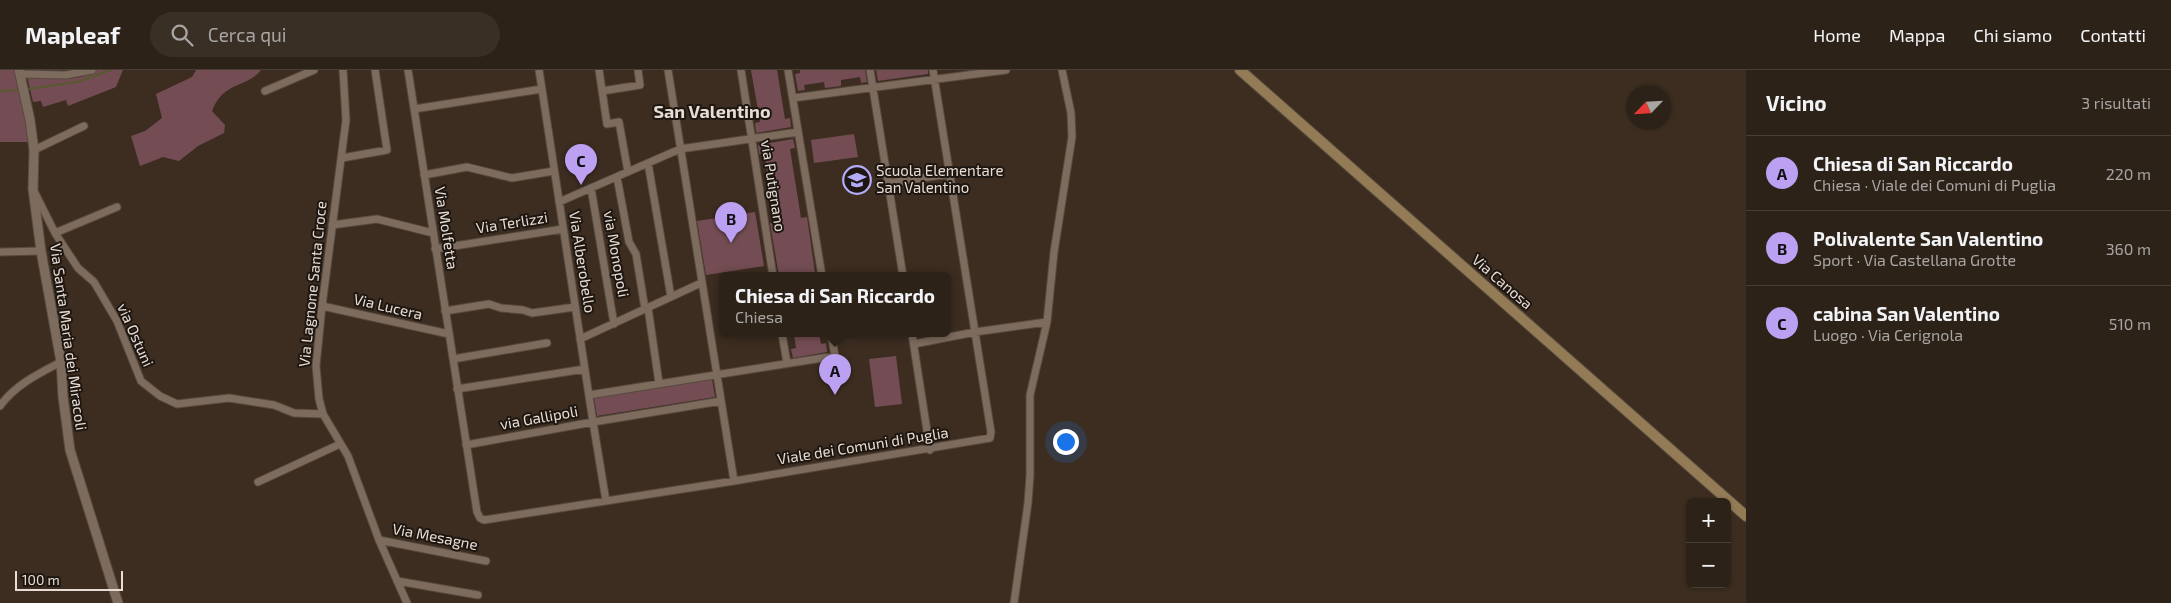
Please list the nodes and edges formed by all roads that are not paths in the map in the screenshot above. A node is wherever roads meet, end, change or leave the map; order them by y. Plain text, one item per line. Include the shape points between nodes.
1 (92, 70) edge
2 (314, 70) edge
3 (343, 70) edge
4 (375, 70) edge
5 (408, 70) edge
6 (539, 70) edge
7 (599, 70) edge
8 (638, 70) edge
9 (668, 70) edge
10 (741, 70) edge
11 (788, 70) edge
12 (870, 70) edge
13 (933, 70) edge
14 (1006, 70) edge
15 (1062, 70) edge
16 (1240, 70) edge
17 (20, 72) edge
18 (45, 72) edge
19 (74, 72) edge
20 (935, 80) junction
21 (872, 88) junction
22 (542, 89) junction
23 (265, 91) dead end
24 (602, 91) junction
25 (793, 98) junction
26 (414, 109) junction
27 (84, 126) dead end
28 (798, 132) junction
29 (752, 139) junction
30 (34, 150) junction
31 (680, 150) junction
32 (342, 158) junction
33 (648, 163) junction
34 (554, 171) junction
35 (628, 172) junction
36 (949, 174) junction
37 (424, 175) junction
38 (617, 177) junction
39 (888, 183) junction
40 (591, 188) junction
41 (33, 189) junction
42 (559, 202) junction
43 (117, 208) dead end
44 (332, 225) junction
45 (563, 228) junction
46 (55, 233) junction
47 (433, 233) junction
48 (436, 249) junction
49 (41, 251) junction
50 (0, 252) edge
51 (772, 272) edge
52 (821, 272) edge
53 (902, 272) edge
54 (702, 283) junction
55 (671, 297) junction
56 (322, 306) junction
57 (575, 307) junction
58 (647, 308) junction
59 (445, 311) junction
60 (1047, 322) junction
61 (614, 324) junction
62 (974, 332) junction
63 (449, 334) junction
64 (783, 337) edge
65 (832, 337) edge
66 (913, 337) edge
67 (949, 337) edge
68 (951, 337) edge
69 (580, 339) junction
70 (547, 344) dead end
71 (914, 344) junction
72 (453, 358) junction
73 (61, 362) junction
74 (787, 363) junction
75 (585, 369) junction
76 (716, 374) junction
77 (659, 383) junction
78 (457, 390) junction
79 (589, 395) junction
80 (721, 401) junction
81 (0, 406) edge
82 (324, 414) junction
83 (593, 422) junction
84 (340, 444) junction
85 (466, 445) junction
86 (930, 450) junction
87 (734, 481) junction
88 (258, 482) dead end
89 (606, 502) junction
90 (1746, 516) edge
91 (379, 540) junction
92 (486, 561) dead end
93 (397, 581) junction
94 (478, 595) dead end
95 (118, 603) edge
96 (407, 603) edge
97 (1014, 603) edge

1 - 19 street
2 - 23 street
3 - 32 street, Via Lagnone Santa Croce via 346,120
4 - 32 street via 387,150
5 - 26 street, Via Molfetta
6 - 22 street, Via Alberobello
7 - 24 street
8 - 24 street via 640,85
9 - 31 street
10 - 29 street, via Putignano
11 - 25 street
12 - 21 street
13 - 20 street
14 - 20 street
15 - 60 street via 1071,113 1072,137
16 - 90 main road, Via Canosa
17 - 18 street
17 - 30 street, Via Santa Maria dei Miracoli
18 - 19 street
20 - 21 street
20 - 36 street
21 - 25 street
21 - 39 street
22 - 26 street
22 - 34 street, Via Alberobello
24 - 35 street via 607,124 619,122
25 - 28 street
26 - 37 street, Via Molfetta
27 - 30 street
28 - 29 street
28 - 52 street
29 - 31 street
29 - 51 street, via Putignano
30 - 41 street, Via Santa Maria dei Miracoli
31 - 33 street
31 - 54 street
32 - 44 street, Via Lagnone Santa Croce
33 - 35 street
33 - 55 street
34 - 37 street via 512,178 467,167
34 - 42 street, Via Alberobello
35 - 38 street
36 - 39 street
36 - 62 street
37 - 47 street, Via Molfetta
38 - 40 street
38 - 58 street via 629,242 636,254
39 - 53 street
40 - 42 street
40 - 61 street, via Monopoli
41 - 46 street, via Ostuni
41 - 49 street, Via Santa Maria dei Miracoli
42 - 45 street, Via Alberobello
43 - 46 street
44 - 47 street via 377,220
44 - 56 street, Via Lagnone Santa Croce
45 - 48 street, Via Terlizzi
45 - 57 street, Via Alberobello
46 - 82 street, via Ostuni via 78,268 94,282 116,321 141,381 160,396 177,404 230,398 274,405 294,413
47 - 48 street, Via Molfetta
48 - 59 street, Via Molfetta
49 - 50 street
49 - 73 street, Via Santa Maria dei Miracoli
54 - 55 street
54 - 76 street
55 - 58 street
56 - 63 street, Via Lucera
56 - 82 street, Via Lagnone Santa Croce via 316,366
57 - 59 street via 532,314 489,304
57 - 69 street, Via Alberobello
58 - 61 street
58 - 77 street
59 - 63 street, Via Molfetta
60 - 62 street
60 - 97 street via 1030,395 1029,494
61 - 69 street
62 - 68 street
62 - 86 street, Viale dei Comuni di Puglia via 990,438
63 - 72 street, Via Molfetta
64 - 74 street
65 - 74 street via 835,356
66 - 71 street
67 - 71 street
69 - 75 street, Via Alberobello
70 - 72 street
71 - 86 street
72 - 78 street, Via Molfetta
73 - 81 street via 19,386
73 - 95 street, Via Santa Maria dei Miracoli via 70,450
74 - 76 street
75 - 78 street
75 - 79 street, via Gallipoli
76 - 77 street
76 - 80 street
77 - 79 street
78 - 85 street
79 - 83 street, via Gallipoli
80 - 83 street
80 - 87 street
82 - 84 street, Via Lagnone Santa Croce
83 - 85 street, via Gallipoli
83 - 89 street
84 - 88 street
84 - 91 street, Via Lagnone Santa Croce via 348,456
85 - 89 street, Viale dei Comuni di Puglia via 480,518 488,520
86 - 87 street, Viale dei Comuni di Puglia
87 - 89 street, Viale dei Comuni di Puglia
91 - 92 street, Via Mesagne
91 - 93 street, Via Lagnone Santa Croce
93 - 94 street
93 - 96 street, Via Lagnone Santa Croce

